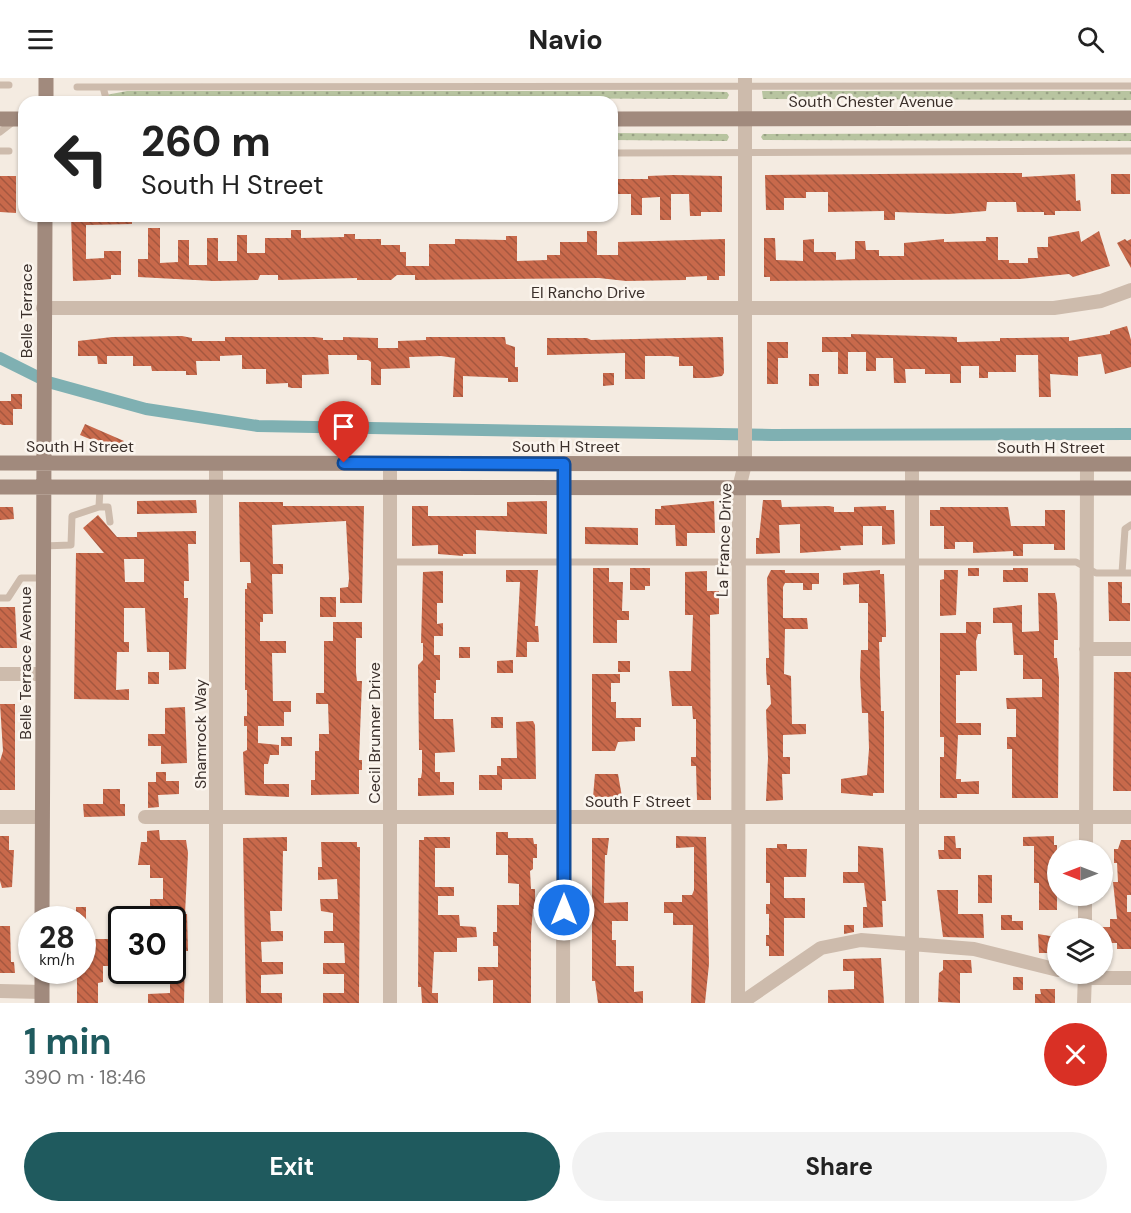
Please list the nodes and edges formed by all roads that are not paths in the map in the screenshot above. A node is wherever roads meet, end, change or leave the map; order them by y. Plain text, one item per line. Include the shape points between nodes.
1 (46, 78) edge
2 (745, 82) edge
3 (0, 85) edge
4 (9, 85) dead end
5 (1131, 86) edge
6 (77, 87) dead end
7 (103, 87) junction
8 (46, 96) edge
9 (105, 96) edge
10 (0, 109) edge
11 (18, 118) edge
12 (1131, 118) edge
13 (0, 119) edge
14 (18, 119) edge
15 (618, 119) edge
16 (745, 119) junction
17 (18, 120) edge
18 (0, 132) edge
19 (0, 151) edge
20 (9, 151) dead end
21 (1131, 151) edge
22 (618, 153) edge
23 (745, 154) junction
24 (45, 222) edge
25 (1131, 290) edge
26 (43, 308) junction
27 (746, 308) junction
28 (44, 406) joint
29 (0, 463) edge
30 (390, 463) junction
31 (44, 464) junction
32 (564, 464) junction
33 (745, 464) junction
34 (1131, 464) edge
35 (216, 465) junction
36 (912, 465) junction
37 (1087, 465) junction
38 (565, 486) junction
39 (0, 487) edge
40 (100, 487) junction
41 (217, 487) junction
42 (391, 487) junction
43 (44, 488) junction
44 (739, 488) junction
45 (913, 488) junction
46 (1087, 488) junction
47 (1131, 488) edge
48 (99, 507) junction
49 (110, 522) dead end
50 (1131, 525) edge
51 (43, 546) junction
52 (565, 560) junction
53 (738, 561) junction
54 (912, 561) junction
55 (391, 562) junction
56 (1086, 567) junction
57 (1122, 573) junction
58 (1131, 573) edge
59 (43, 578) junction
60 (0, 598) edge
61 (1086, 649) junction
62 (1131, 649) edge
63 (0, 674) edge
64 (43, 674) junction
65 (0, 817) edge
66 (42, 817) junction
67 (145, 817) dead end
68 (216, 817) junction
69 (390, 817) junction
70 (564, 817) junction
71 (738, 817) junction
72 (912, 817) junction
73 (1086, 817) junction
74 (1131, 817) edge
75 (1086, 840) edge
76 (42, 906) edge
77 (912, 943) junction
78 (1047, 967) edge
79 (1113, 977) edge
80 (1131, 978) edge
81 (1081, 984) edge
82 (0, 992) edge
83 (42, 997) edge
84 (216, 1003) edge
85 (390, 1003) edge
86 (563, 1003) edge
87 (740, 1003) edge
88 (912, 1003) edge
89 (1084, 1003) edge

1 - 8 street
2 - 5 lane
2 - 7 lane
2 - 16 street, La France Drive
3 - 4 lane
6 - 7 lane
7 - 9 lane
10 - 11 lane
12 - 16 street, South Chester Avenue
13 - 14 street
15 - 16 street, South Chester Avenue
16 - 23 street, La France Drive
17 - 18 lane
19 - 20 lane
21 - 23 lane
22 - 23 lane
23 - 27 street, La France Drive
24 - 26 street, Belle Terrace
25 - 27 street, El Rancho Drive via 1101,301 1054,308
26 - 27 street, El Rancho Drive
26 - 28 street, Belle Terrace
27 - 33 street, La France Drive
28 - 31 street, Belle Terrace Avenue
29 - 31 street, South H Street
30 - 32 street, South H Street
30 - 35 street, South H Street
30 - 42 street, Cecil Brunner Drive
31 - 35 street, South H Street
31 - 43 street, Belle Terrace Avenue
32 - 33 street, South H Street
32 - 38 street
33 - 36 street, South H Street
33 - 44 street, La France Drive
34 - 37 street, South H Street
35 - 41 street, Shamrock Way
36 - 37 street, South H Street
36 - 45 street
37 - 46 street
38 - 42 street
38 - 44 street
38 - 52 street
39 - 43 street
40 - 41 street
40 - 43 street
40 - 48 lane
41 - 42 street
41 - 68 street, Shamrock Way
42 - 55 street, Cecil Brunner Drive
43 - 51 street, Belle Terrace Avenue
44 - 45 street
44 - 53 street, La France Drive
45 - 46 street
45 - 54 street
46 - 47 street
46 - 56 street
48 - 49 lane via 108,507
48 - 51 lane via 72,516 71,545
50 - 57 lane via 1125,529
51 - 59 street, Belle Terrace Avenue
52 - 53 lane
52 - 55 lane
52 - 70 street
53 - 54 lane
53 - 71 street, La France Drive
54 - 56 lane via 1076,562
54 - 72 street
55 - 69 street, Cecil Brunner Drive
56 - 57 lane via 1096,573
56 - 61 street
57 - 58 lane
59 - 60 lane via 21,578 8,598
59 - 64 street, Belle Terrace Avenue
61 - 62 street
61 - 73 street
63 - 64 street
64 - 66 street, Belle Terrace Avenue
65 - 66 street
66 - 76 street, Belle Terrace Avenue
67 - 68 street, South F Street
68 - 69 street, South F Street
68 - 84 street, Shamrock Way
69 - 70 street, South F Street
69 - 85 street, Cecil Brunner Drive
70 - 71 street, South F Street
70 - 86 street
71 - 72 street, South F Street
71 - 87 street, La France Drive
72 - 73 street, South F Street
72 - 77 street
73 - 74 street, South F Street
73 - 75 street
77 - 78 street via 974,949
77 - 87 street via 861,940 821,948
77 - 88 street
79 - 80 street
81 - 89 street
82 - 83 street

